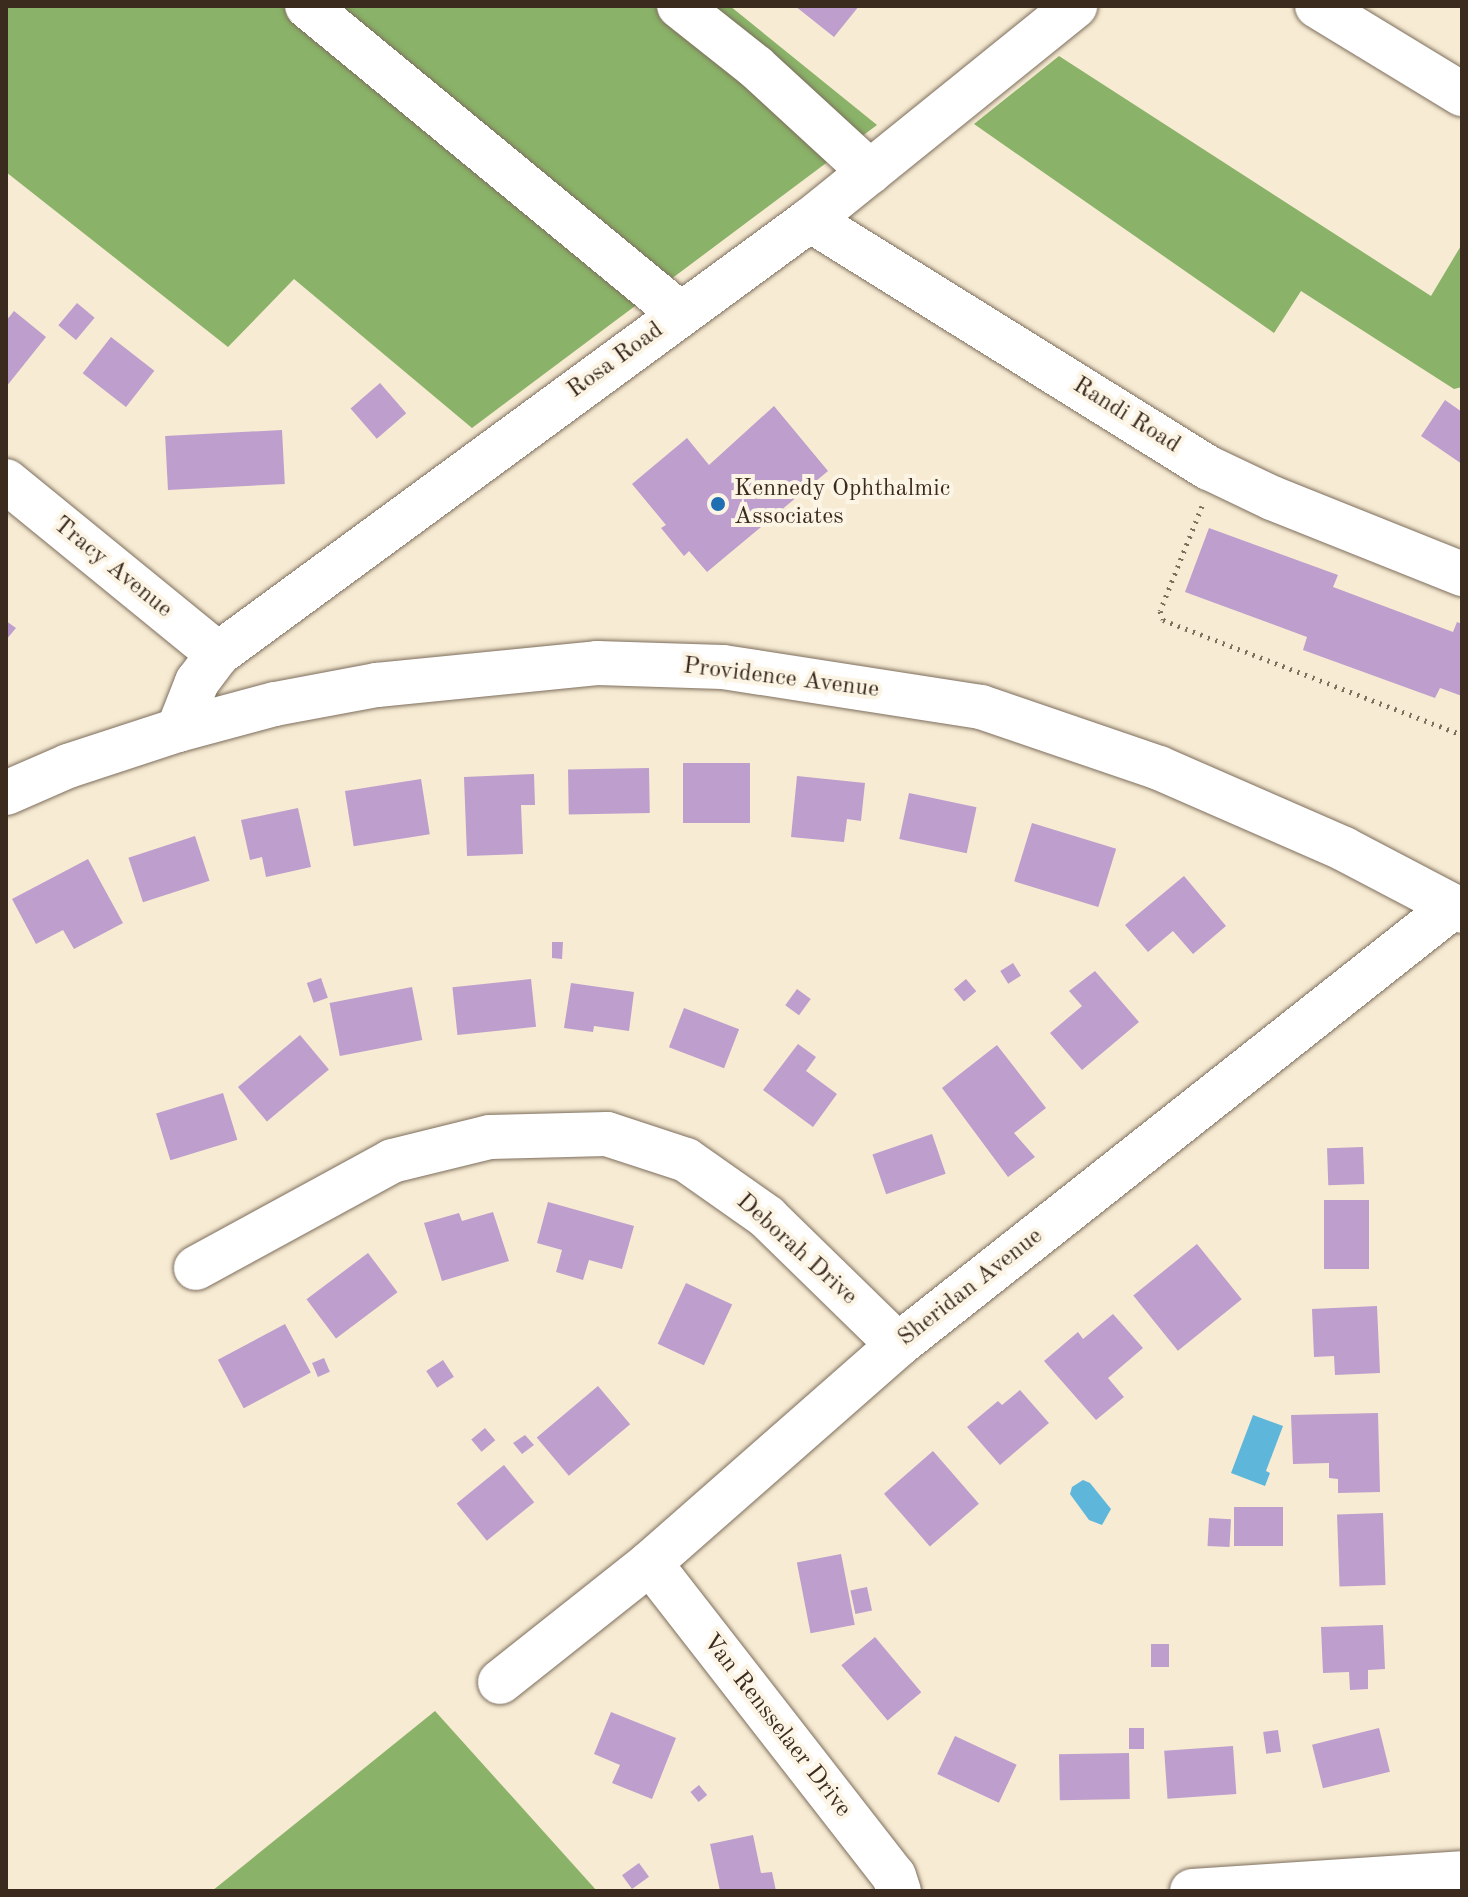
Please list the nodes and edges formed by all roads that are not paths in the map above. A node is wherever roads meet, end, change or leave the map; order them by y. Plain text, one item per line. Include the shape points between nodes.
1 (307, 6) edge
2 (679, 6) edge
3 (1075, 6) edge
4 (1317, 6) edge
5 (1462, 94) edge
6 (870, 172) junction
7 (810, 220) junction
8 (680, 314) junction
9 (6, 481) edge
10 (1462, 574) edge
11 (218, 654) junction
12 (178, 730) junction
13 (6, 793) edge
14 (1458, 908) edge
15 (196, 1268) dead end
16 (898, 1345) junction
17 (650, 1563) junction
18 (500, 1682) dead end
19 (1462, 1873) edge
20 (899, 1891) edge
21 (1192, 1891) edge

1 - 8 street
2 - 6 street via 756,67
3 - 6 street, Rosa Road
4 - 5 street
6 - 7 street, Rosa Road
7 - 8 street, Rosa Road
7 - 10 street, Randi Road via 1216,471
8 - 11 street, Rosa Road
9 - 11 street, Tracy Avenue
11 - 12 street, Rosa Road via 197,682
12 - 13 street, Providence Avenue via 68,766
12 - 14 street, Providence Avenue via 275,704 385,684 597,663 723,667 819,679 981,707 1159,768 1344,849
14 - 16 street, Sheridan Avenue
15 - 16 street, Deborah Drive via 392,1161 490,1137 607,1134 686,1160 767,1217
16 - 17 street, Sheridan Avenue
17 - 18 street, Sheridan Avenue
17 - 20 street, Van Rensselaer Drive via 894,1876
19 - 21 street

